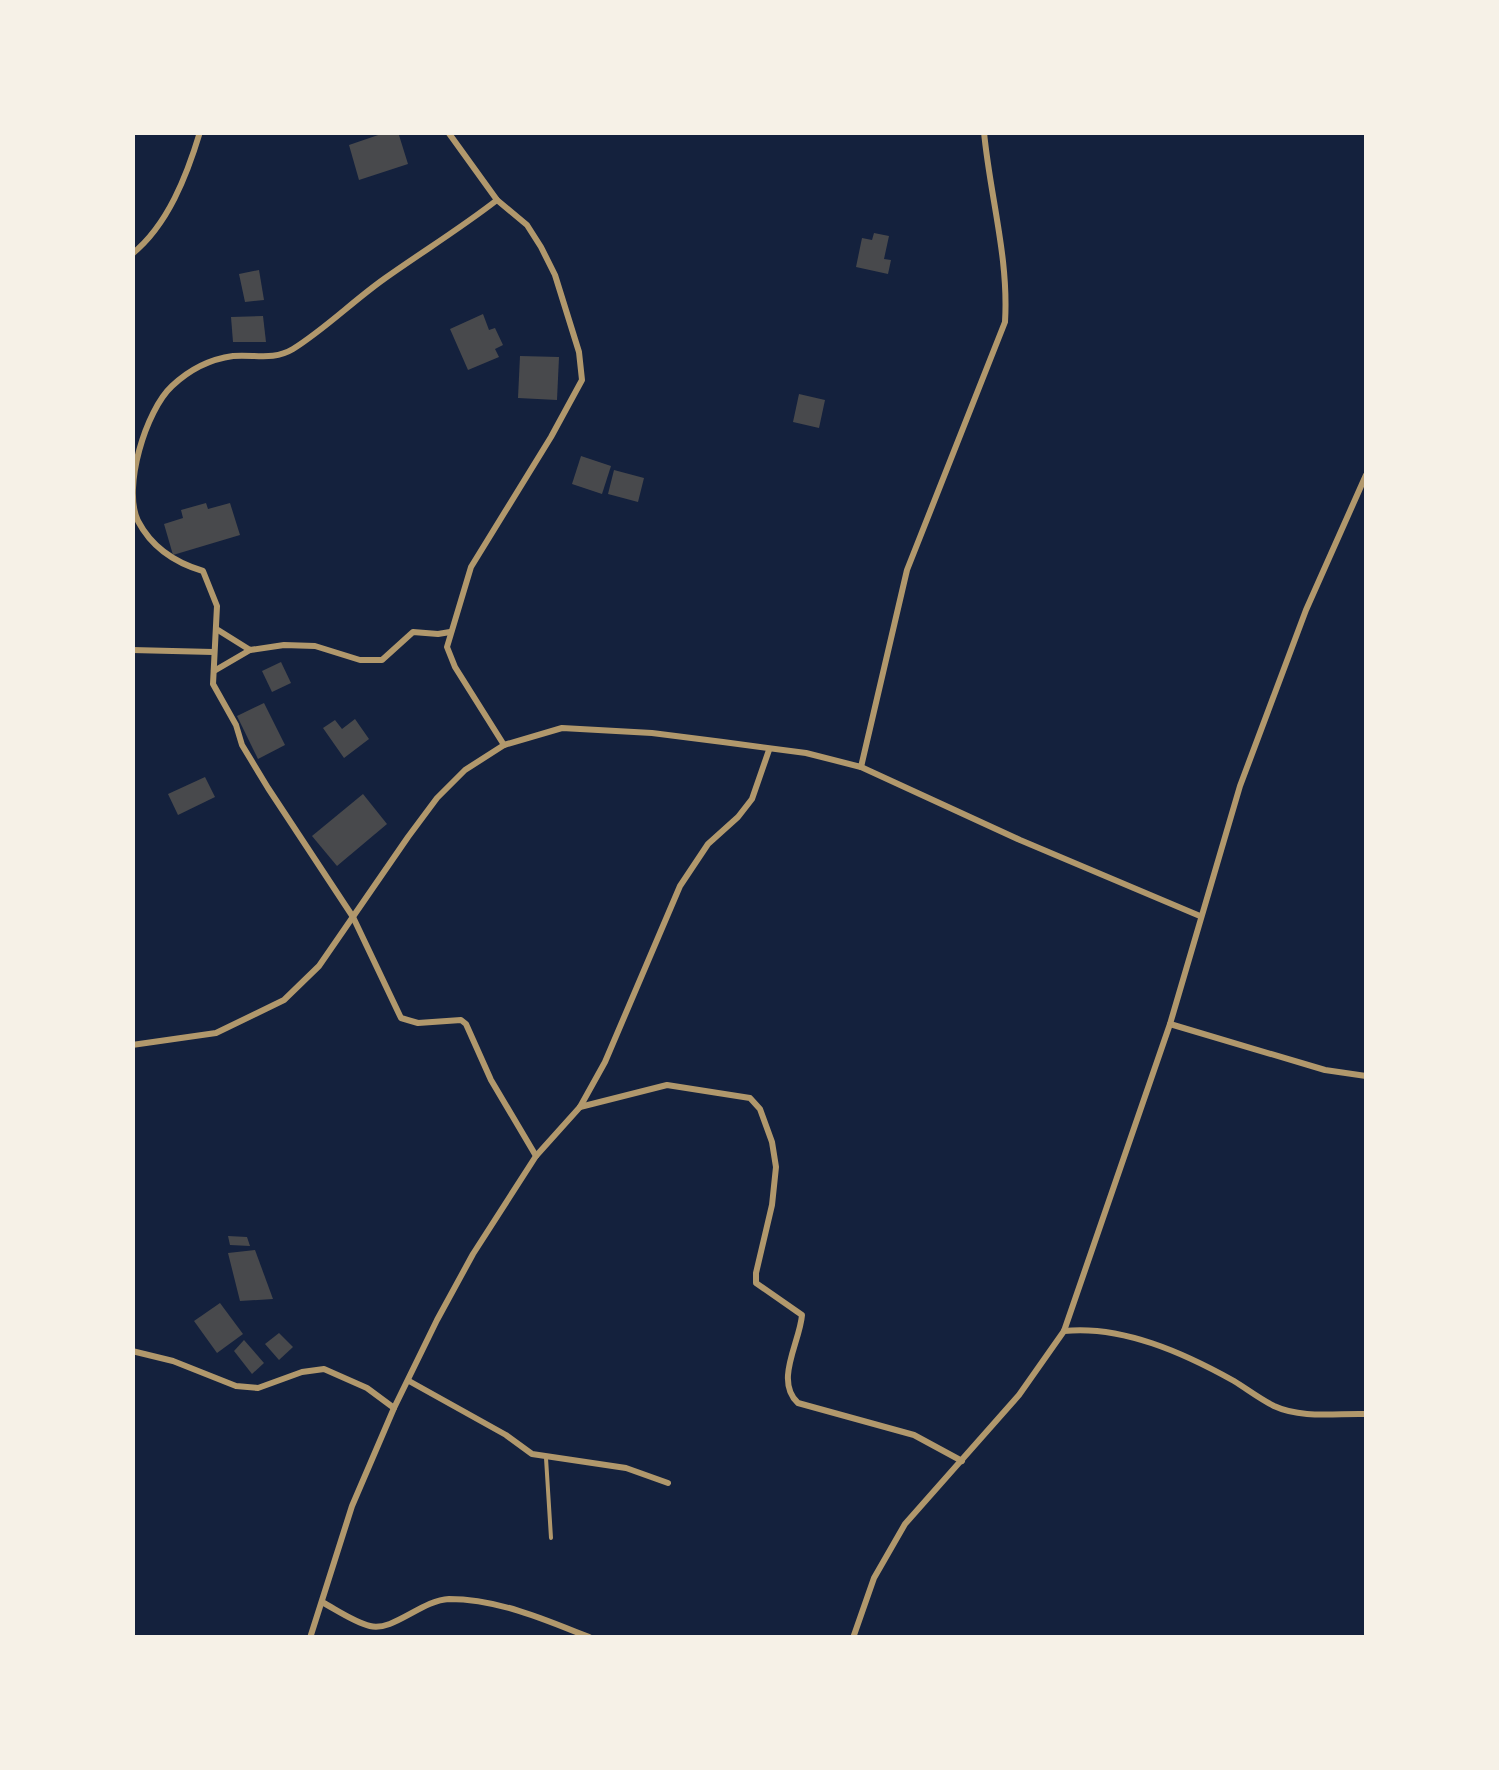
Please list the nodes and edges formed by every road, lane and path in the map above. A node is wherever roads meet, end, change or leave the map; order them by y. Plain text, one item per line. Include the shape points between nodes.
1 (200, 132) edge
2 (448, 132) edge
3 (984, 132) edge
4 (497, 200) junction
5 (132, 254) edge
6 (1366, 475) edge
7 (133, 496) edge
8 (1362, 499) edge
9 (134, 520) edge
10 (218, 630) junction
11 (450, 632) junction
12 (132, 650) edge
13 (250, 650) junction
14 (214, 652) junction
15 (213, 672) junction
16 (504, 745) junction
17 (769, 749) junction
18 (861, 766) junction
19 (1200, 916) junction
20 (353, 917) junction
21 (1170, 1024) junction
22 (132, 1045) edge
23 (1366, 1076) edge
24 (580, 1107) junction
25 (536, 1156) junction
26 (1064, 1331) junction
27 (132, 1351) edge
28 (409, 1381) junction
29 (394, 1408) junction
30 (1366, 1414) edge
31 (546, 1458) junction
32 (962, 1461) junction
33 (668, 1483) dead end
34 (551, 1538) dead end
35 (322, 1602) junction
36 (310, 1638) edge
37 (592, 1638) edge
38 (854, 1638) edge

1 - 5 street via 180,190 149,240
2 - 4 street
3 - 18 street via 1000,234 1004,322 907,570
4 - 7 street via 290,351 204,364 172,386 151,414
4 - 11 street via 527,225 555,275 582,380 471,568
6 - 8 street
7 - 9 street
8 - 19 street via 1300,628
9 - 10 street via 160,550 203,572 217,606
10 - 13 street
10 - 14 street
11 - 13 street via 413,632 382,660 315,646
11 - 16 street via 447,647 455,667
12 - 14 street
13 - 15 street
14 - 15 street
15 - 20 street via 242,745
16 - 17 street via 577,728
16 - 20 street via 436,798
17 - 18 street
17 - 24 street via 752,799 708,844 680,886
18 - 19 street
19 - 21 street
20 - 22 street via 319,966 284,1000 216,1033
20 - 25 street via 401,1018 466,1024
21 - 23 street
21 - 26 street
24 - 25 street
24 - 32 street via 667,1085 750,1098 760,1109 776,1167 756,1283 802,1315 787,1378 792,1398 914,1435
25 - 28 street via 473,1254
26 - 30 street via 1088,1328 1188,1357 1297,1413
26 - 32 street
27 - 29 street via 236,1386 258,1388 324,1369
28 - 29 street
28 - 31 street
29 - 35 street via 352,1506
31 - 33 street via 626,1468
31 - 34 lane
32 - 38 street via 905,1524 874,1578
35 - 36 street
35 - 37 street via 379,1627 424,1603 474,1601

